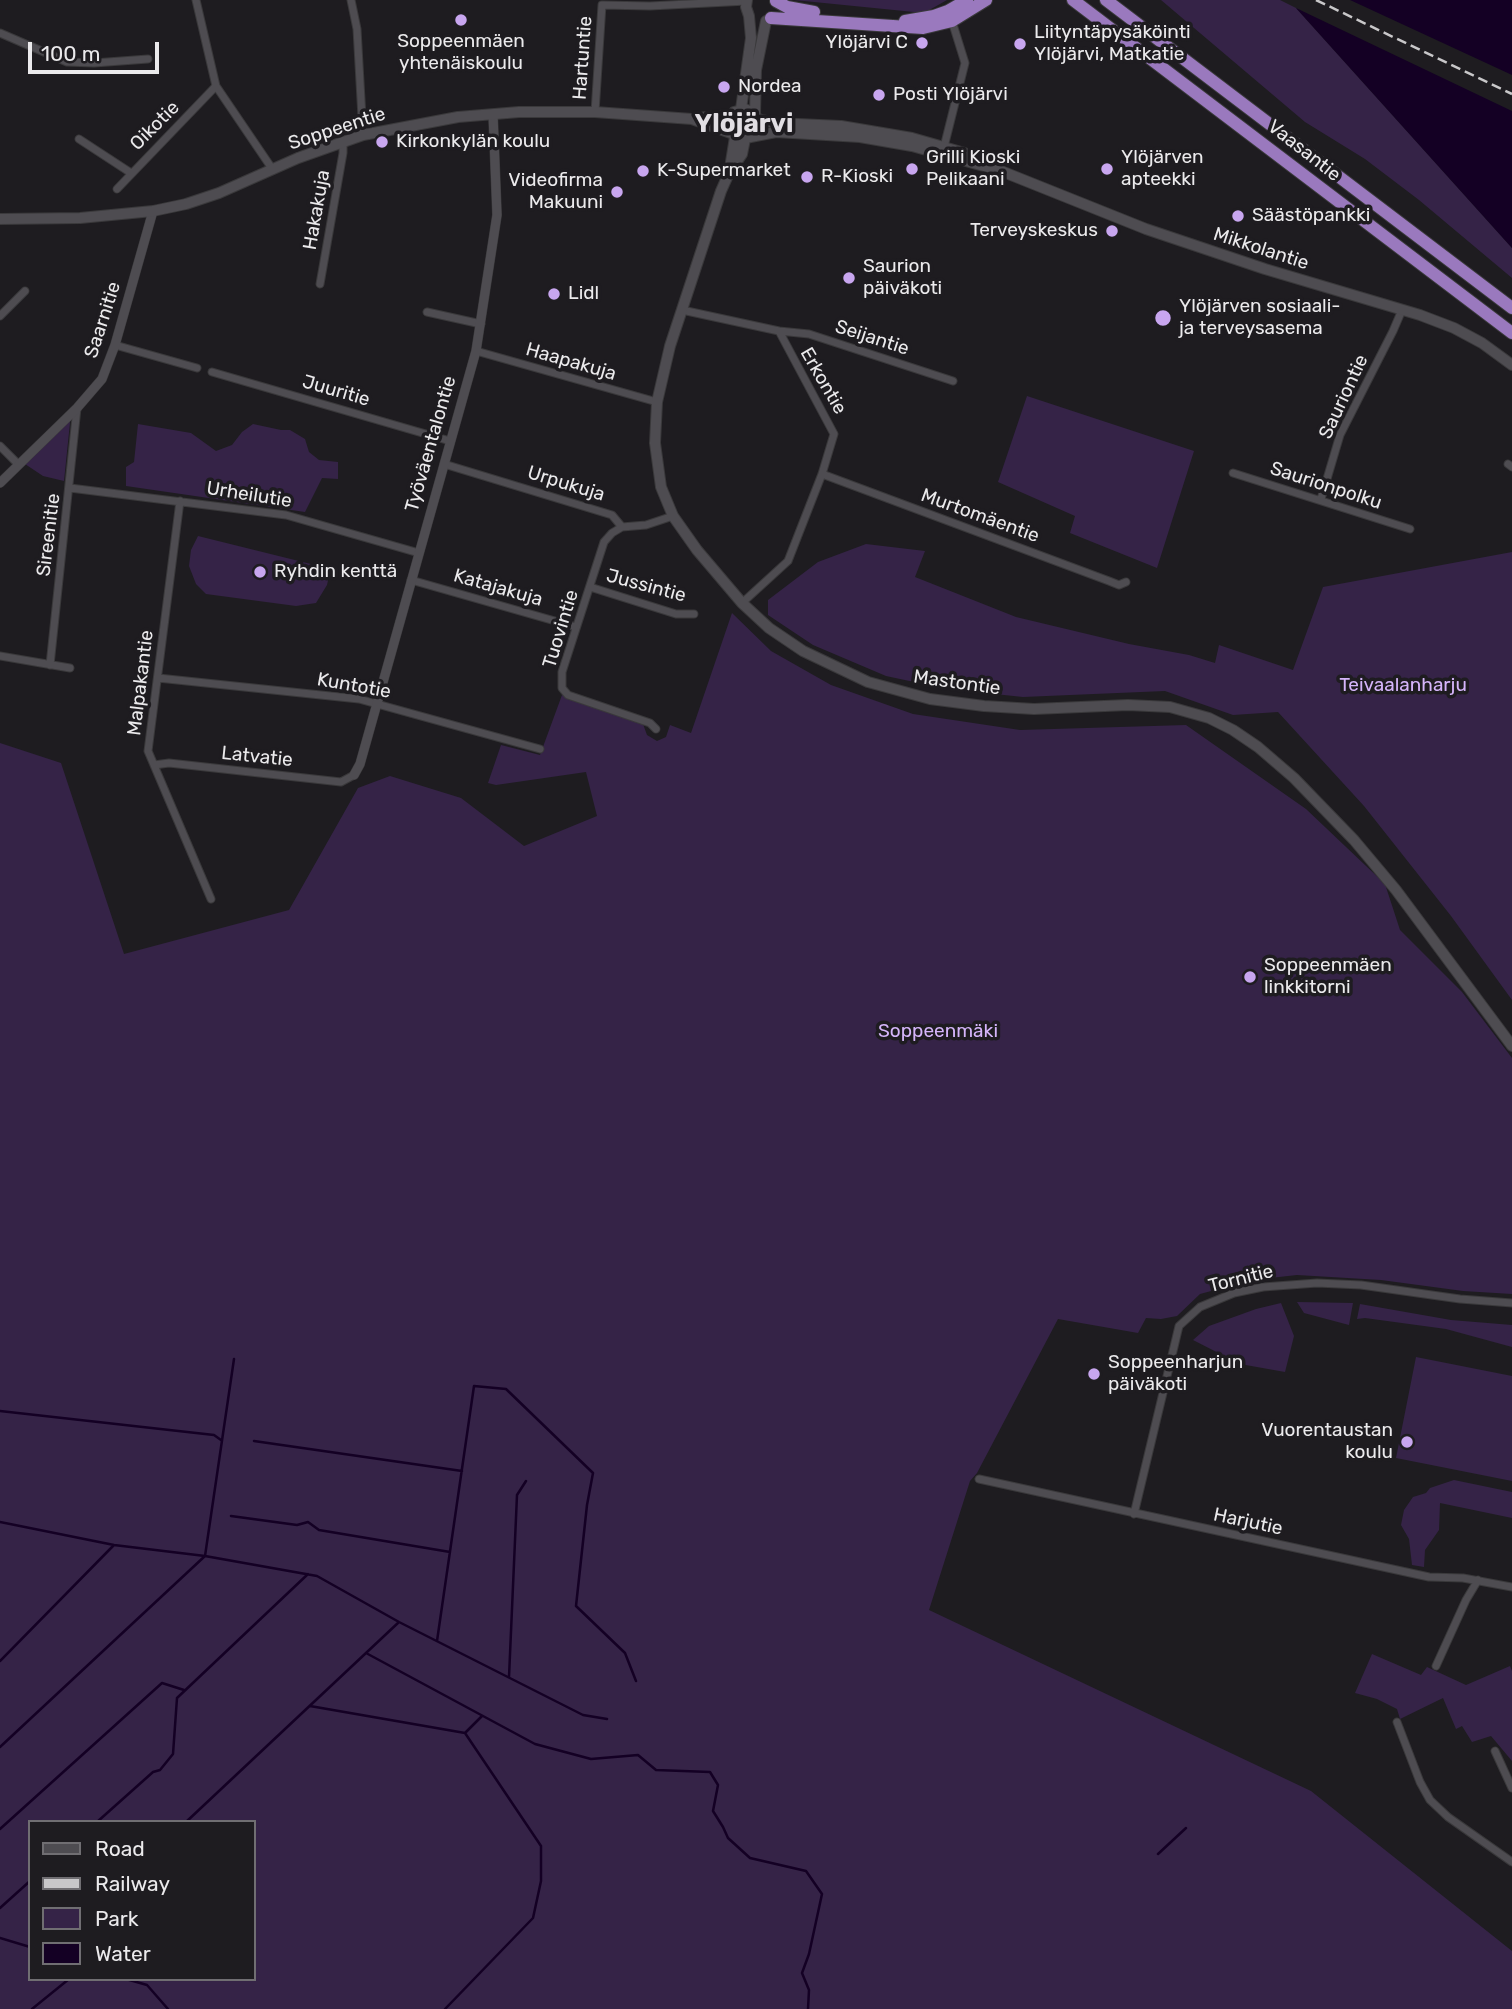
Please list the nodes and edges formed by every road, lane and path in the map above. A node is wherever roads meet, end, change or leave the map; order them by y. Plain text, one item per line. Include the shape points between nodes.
1 (196, 0) edge
2 (351, 0) edge
3 (776, 0) edge
4 (967, 0) edge
5 (986, 0) edge
6 (1073, 0) edge
7 (1106, 0) edge
8 (747, 1) edge
9 (749, 16) junction
10 (950, 16) junction
11 (768, 19) junction
12 (0, 33) edge
13 (148, 59) dead end
14 (216, 86) junction
15 (595, 112) junction
16 (736, 112) junction
17 (493, 114) junction
18 (757, 116) junction
19 (692, 120) junction
20 (363, 135) junction
21 (742, 136) junction
22 (79, 139) dead end
23 (343, 142) junction
24 (943, 151) junction
25 (273, 170) junction
26 (131, 173) junction
27 (117, 189) dead end
28 (153, 212) junction
29 (0, 219) edge
30 (320, 284) dead end
31 (25, 291) dead end
32 (1512, 308) edge
33 (682, 310) junction
34 (1402, 310) junction
35 (427, 312) dead end
36 (0, 316) edge
37 (481, 324) junction
38 (779, 331) junction
39 (1512, 334) edge
40 (115, 345) junction
41 (476, 351) junction
42 (1512, 365) edge
43 (197, 368) dead end
44 (212, 372) dead end
45 (953, 381) dead end
46 (657, 402) junction
47 (77, 408) junction
48 (450, 440) junction
49 (0, 446) edge
50 (18, 464) junction
51 (444, 464) junction
52 (1233, 473) dead end
53 (822, 474) junction
54 (0, 484) edge
55 (70, 488) junction
56 (1321, 499) junction
57 (180, 501) junction
58 (674, 516) junction
59 (622, 527) junction
60 (1410, 529) dead end
61 (419, 553) junction
62 (411, 580) junction
63 (1126, 582) dead end
64 (590, 587) junction
65 (742, 603) junction
66 (694, 614) dead end
67 (576, 627) junction
68 (0, 656) edge
69 (50, 665) junction
70 (70, 668) dead end
71 (158, 678) junction
72 (376, 704) junction
73 (656, 729) dead end
74 (540, 749) dead end
75 (154, 765) junction
76 (354, 775) joint
77 (211, 900) dead end
78 (1512, 1046) edge
79 (1512, 1303) edge
80 (979, 1479) dead end
81 (1134, 1514) junction
82 (1478, 1580) junction
83 (1512, 1587) edge
84 (1436, 1666) dead end
85 (1397, 1722) dead end
86 (1495, 1751) dead end
87 (1512, 1788) edge
88 (1512, 1862) edge

1 - 14 street
2 - 20 street
3 - 10 highway via 801,10 906,21
3 - 11 main road via 776,10
4 - 10 highway
5 - 10 highway
6 - 39 highway, Vaasantie
7 - 32 highway, Vaasantie
8 - 9 main road
8 - 15 street, Hartuntie via 602,5
9 - 11 main road via 757,21
9 - 16 main road via 751,38
10 - 11 highway via 913,29
10 - 24 street via 965,63
11 - 18 main road via 756,70
12 - 13 street via 67,62
14 - 25 street
14 - 26 street, Oikotie
15 - 17 main road, Soppeentie
15 - 19 main road, Soppeentie
16 - 18 main road via 748,110
16 - 19 main road, Soppeentie
16 - 21 main road via 729,123
17 - 20 main road, Soppeentie
17 - 37 street, Työväentalontie via 498,215
18 - 21 main road via 759,125
18 - 24 main road, Mikkolantie via 776,123 841,126 912,138
19 - 21 main road, Soppeentie
20 - 23 main road, Soppeentie
21 - 24 main road, Mikkolantie via 840,134
21 - 33 main road, Mastontie
22 - 26 street
23 - 25 main road, Soppeentie
23 - 30 street, Hakakuja
24 - 34 main road, Mikkolantie via 1158,233
25 - 28 main road, Soppeentie via 219,193
26 - 27 street, Oikotie
28 - 29 main road, Soppeentie
28 - 40 street, Saarnitie
31 - 36 street
33 - 38 street, Erkontie
33 - 46 main road, Mastontie
34 - 42 main road, Mikkolantie via 1464,332
34 - 56 street, Sauriontie via 1340,435
35 - 37 street
37 - 41 street, Työväentalontie
38 - 45 street, Seijantie via 809,334
38 - 53 street, Erkontie via 832,428 834,440
40 - 43 street
40 - 47 street, Saarnitie via 102,379
41 - 46 street, Haapakuja
41 - 48 street, Työväentalontie
44 - 48 street, Juuritie
46 - 58 main road, Mastontie via 657,467
47 - 50 street, Saarnitie
47 - 55 street, Sireenitie
48 - 51 street, Työväentalontie
49 - 50 street
50 - 54 street, Saarnitie
51 - 59 street, Urpukuja via 612,515
51 - 61 street, Työväentalontie
52 - 56 street, Saurionpolku
53 - 63 street, Murtomäentie via 1119,585
53 - 65 street, Erkontie via 788,561
55 - 57 street, Urheilutie
55 - 69 street, Sireenitie
56 - 60 street, Saurionpolku
57 - 61 street, Urheilutie via 286,515
57 - 71 street, Malpakantie
58 - 59 street, Urpukuja
58 - 65 main road, Mastontie
59 - 64 street, Tuovintie via 604,542
61 - 62 street, Työväentalontie
62 - 67 street, Katajakuja
62 - 72 street, Työväentalontie
64 - 66 street, Jussintie via 676,614
64 - 67 street, Tuovintie
65 - 78 main road, Mastontie via 803,651 889,689 984,706 1170,707 1233,730 1294,778 1354,839
67 - 73 street, Tuovintie via 562,688 568,695
68 - 69 street
69 - 70 street
71 - 72 street, Kuntotie
71 - 75 street, Malpakantie via 148,751
72 - 74 street, Kuntotie
72 - 76 street, Työväentalontie
75 - 76 street, Latvatie via 341,782
75 - 77 street, Malpakantie
79 - 81 street, Tornitie via 1317,1283 1263,1287 1200,1307 1179,1326
80 - 81 street, Harjutie
81 - 82 street, Harjutie via 1429,1577
82 - 83 street, Harjutie
82 - 84 street
85 - 88 street via 1430,1800
86 - 87 street

